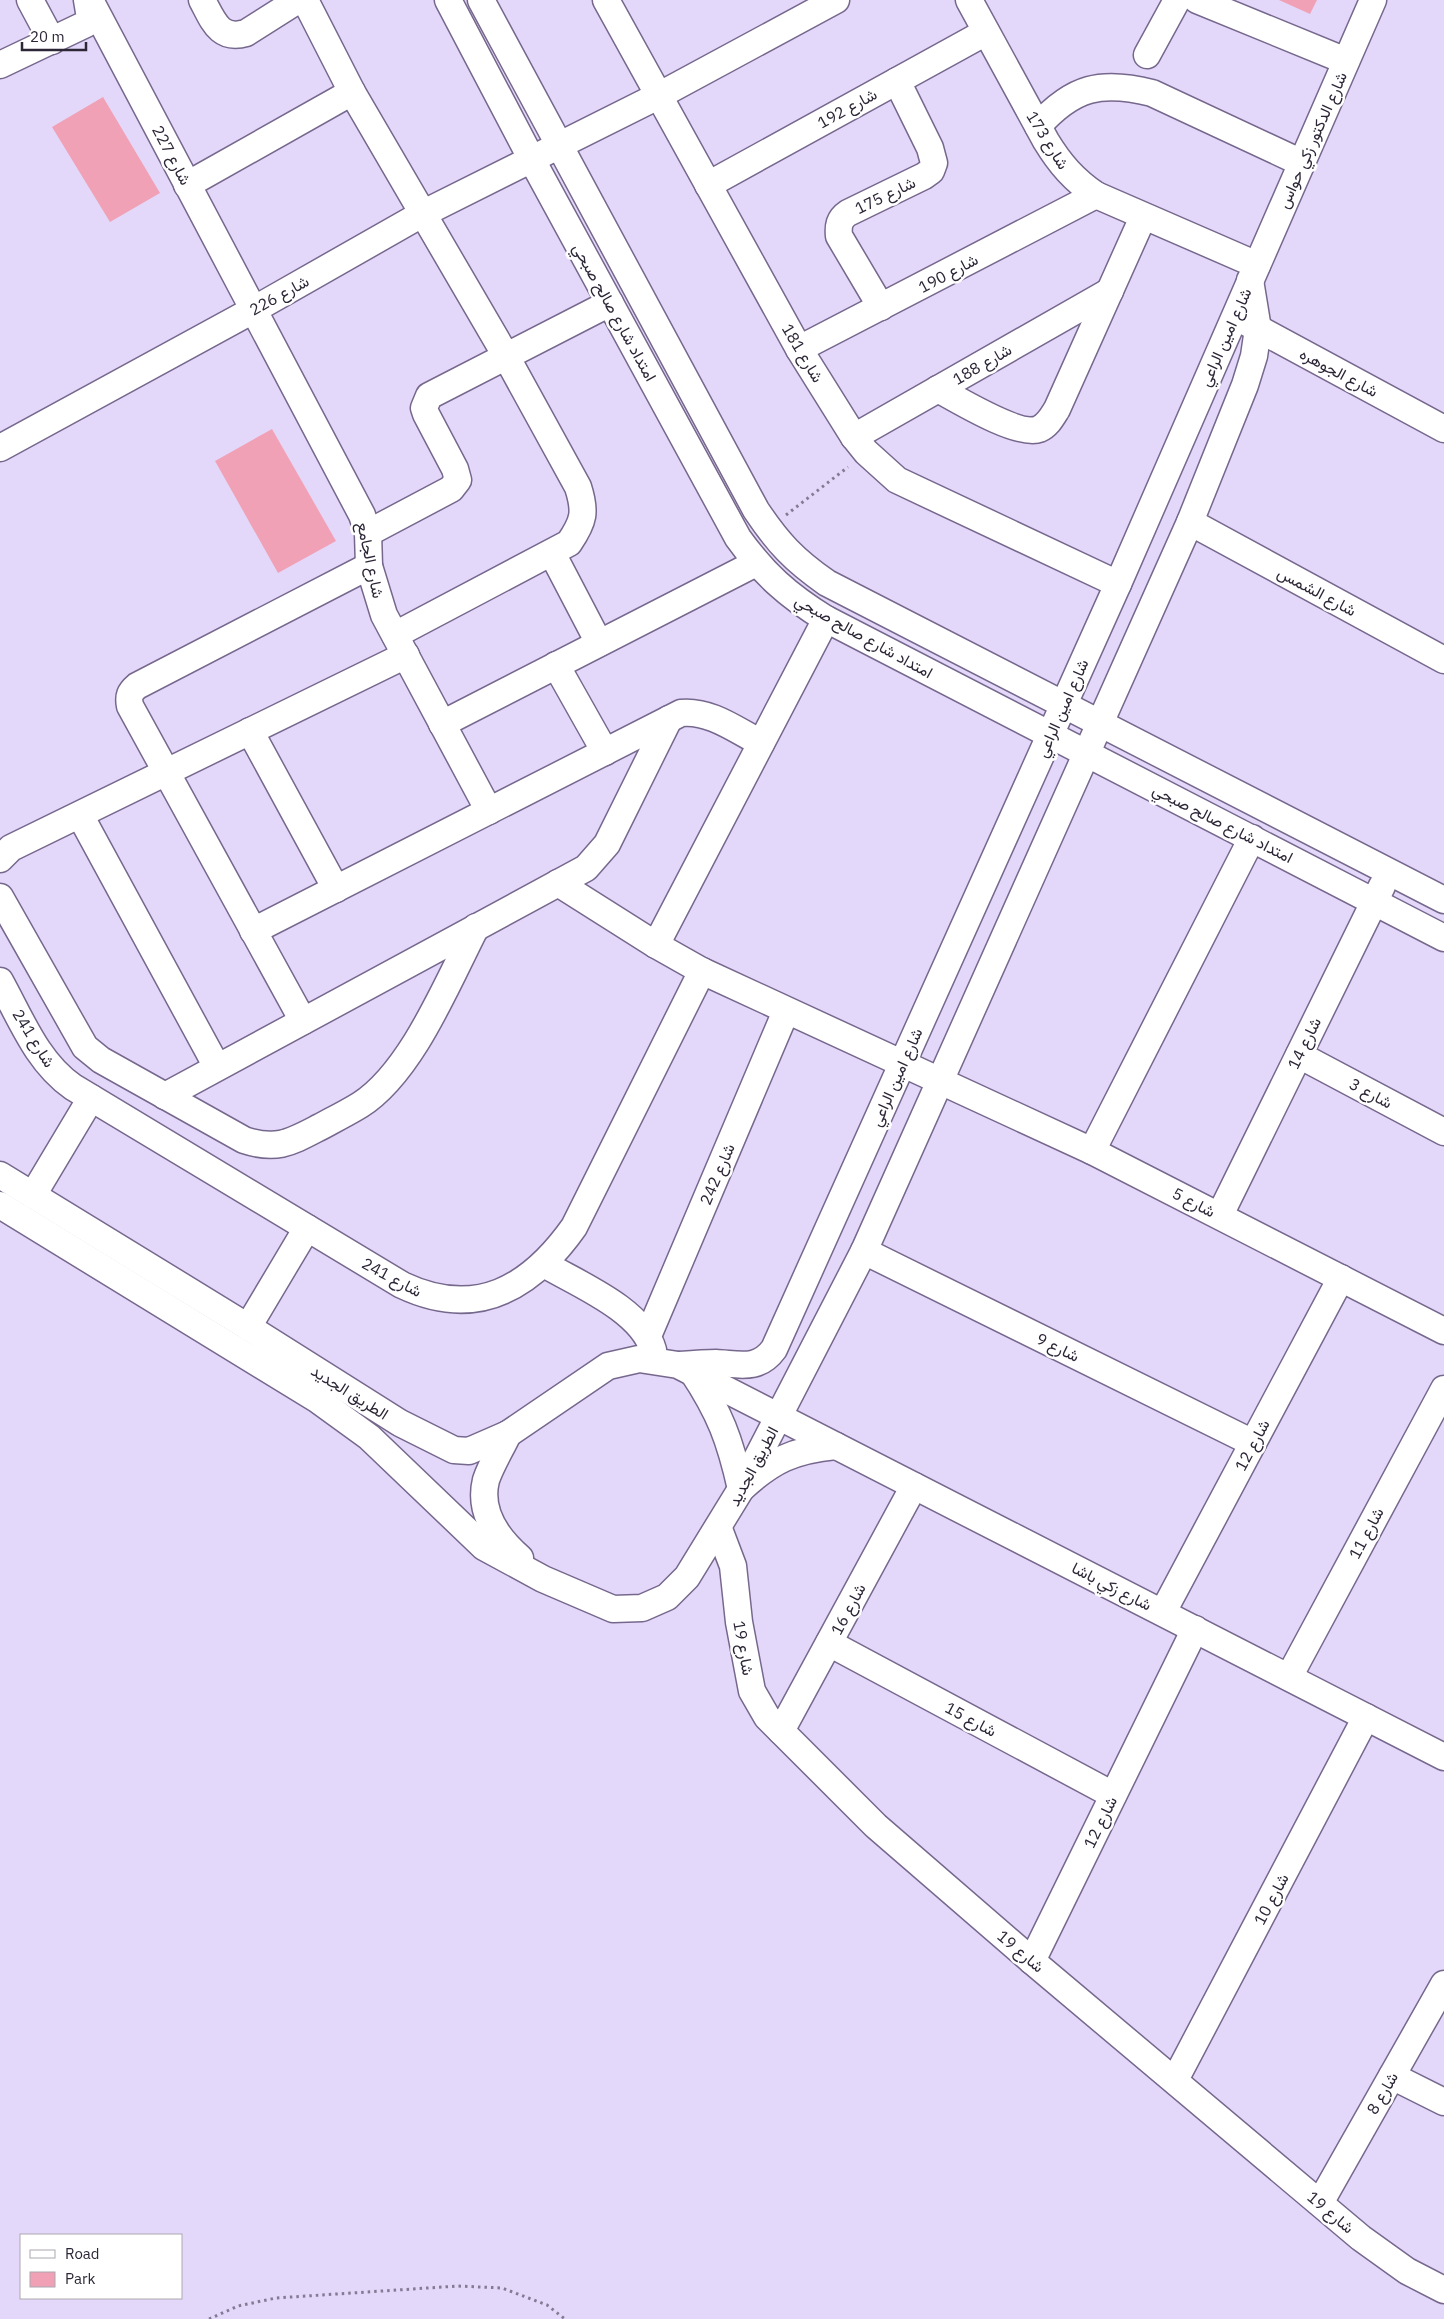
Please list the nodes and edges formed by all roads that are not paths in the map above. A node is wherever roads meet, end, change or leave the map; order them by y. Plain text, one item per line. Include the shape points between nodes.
1 (30, 0) edge
2 (89, 0) edge
3 (202, 0) edge
4 (298, 0) edge
5 (305, 0) edge
6 (448, 0) edge
7 (481, 0) edge
8 (836, 0) edge
9 (969, 0) edge
10 (1177, 0) edge
11 (1197, 0) edge
12 (1373, 0) edge
13 (610, 1) edge
14 (807, 7) edge
15 (986, 32) junction
16 (52, 41) junction
17 (1147, 55) dead end
18 (1346, 61) junction
19 (0, 65) edge
20 (897, 81) junction
21 (352, 92) junction
22 (660, 95) junction
23 (1038, 126) junction
24 (560, 146) junction
25 (532, 160) junction
26 (1302, 163) junction
27 (187, 185) junction
28 (708, 185) junction
29 (1096, 196) junction
30 (422, 214) junction
31 (1143, 217) junction
32 (1254, 273) junction
33 (1110, 291) junction
34 (610, 304) junction
35 (881, 307) junction
36 (255, 309) junction
37 (1234, 316) junction
38 (1258, 329) junction
39 (799, 349) junction
40 (506, 356) junction
41 (938, 390) junction
42 (1442, 422) edge
43 (860, 445) junction
44 (0, 448) edge
45 (1190, 522) junction
46 (368, 533) junction
47 (552, 553) junction
48 (756, 563) junction
49 (369, 566) junction
50 (1118, 584) junction
51 (826, 619) junction
52 (600, 643) junction
53 (400, 645) junction
54 (1444, 660) edge
55 (556, 665) junction
56 (1063, 706) junction
57 (669, 719) junction
58 (1098, 723) junction
59 (442, 724) junction
60 (250, 731) junction
61 (1050, 734) junction
62 (761, 743) junction
63 (605, 752) junction
64 (1086, 752) junction
65 (166, 772) junction
66 (489, 811) junction
67 (80, 815) junction
68 (1252, 838) junction
69 (0, 859) edge
70 (1388, 871) junction
71 (558, 883) junction
72 (336, 889) junction
73 (0, 897) edge
74 (1444, 900) edge
75 (1374, 902) junction
76 (476, 927) junction
77 (253, 931) junction
78 (1444, 938) edge
79 (656, 945) junction
80 (702, 971) junction
81 (0, 981) edge
82 (786, 1012) junction
83 (303, 1021) junction
84 (1299, 1055) junction
85 (903, 1062) junction
86 (217, 1068) junction
87 (941, 1080) junction
88 (165, 1096) junction
89 (91, 1098) junction
90 (1444, 1132) edge
91 (1092, 1151) junction
92 (0, 1175) edge
93 (33, 1195) junction
94 (0, 1205) edge
95 (1220, 1215) junction
96 (307, 1228) junction
97 (864, 1251) junction
98 (544, 1264) junction
99 (1341, 1278) junction
100 (248, 1327) junction
101 (1444, 1331) edge
102 (668, 1358) junction
103 (1444, 1389) edge
104 (780, 1416) junction
105 (508, 1434) junction
106 (1253, 1443) junction
107 (836, 1446) junction
108 (914, 1486) junction
109 (741, 1489) junction
110 (719, 1528) junction
111 (542, 1579) junction
112 (1163, 1612) junction
113 (1195, 1629) junction
114 (829, 1643) junction
115 (1289, 1677) junction
116 (1366, 1717) junction
117 (781, 1731) junction
118 (1440, 1747) edge
119 (1113, 1795) junction
120 (1032, 1961) junction
121 (1444, 1984) edge
122 (1392, 2076) junction
123 (1175, 2080) junction
124 (1444, 2102) edge
125 (1320, 2203) junction
126 (1444, 2290) edge

1 - 16 street
2 - 16 street via 88,22
2 - 27 street, شارع 227
3 - 4 street via 219,29 237,35 246,33
5 - 21 street
6 - 25 street, امتداد شارع صالح صبحي
7 - 24 street, امتداد شارع صالح صبحي
8 - 14 street, شارع 226
9 - 15 street, شارع 173
10 - 17 street
11 - 18 street
12 - 18 street, شارع الدكتور زكي حواس
13 - 22 street, شارع 181
14 - 22 street, شارع 226
15 - 20 street, شارع 192
15 - 23 street, شارع 173
16 - 19 street
18 - 26 street, شارع الدكتور زكي حواس
20 - 28 street, شارع 192
20 - 35 street, شارع 175 via 930,148 934,163 924,176 848,213 838,227 839,236
21 - 27 street
21 - 30 street
22 - 24 street, شارع 226
22 - 28 street, شارع 181
23 - 26 street via 1054,108 1076,94 1101,87 1126,86 1152,93
23 - 29 street, شارع 173 via 1058,162
24 - 25 street, شارع 226
24 - 56 street, امتداد شارع صالح صبحي via 756,510 781,545 800,564 827,583
25 - 30 street, شارع 226
25 - 34 street, امتداد شارع صالح صبحي
26 - 32 street, شارع الدكتور زكي حواس
27 - 36 street, شارع 227
28 - 39 street, شارع 181
29 - 31 street, شارع 173
29 - 35 street, شارع 190
30 - 36 street, شارع 226
30 - 40 street
31 - 32 street, شارع 173
31 - 33 street
32 - 37 street, شارع امين الراعي
32 - 38 street, شارع امين الراعي
33 - 41 street, شارع 188
33 - 41 street via 1057,409 1050,421 1038,429 1010,426
34 - 40 street
34 - 48 street, امتداد شارع صالح صبحي via 738,538
35 - 39 street, شارع 190
36 - 44 street, شارع 226
36 - 46 street, شارع الجامع via 362,515
37 - 38 street, شارع الجوهره
37 - 50 street, شارع امين الراعي
38 - 42 street, شارع الجوهره
38 - 45 street, شارع امين الراعي via 1245,386
39 - 43 street, شارع 181
40 - 46 street via 434,392 426,401 426,414 458,474 455,485
40 - 47 street via 578,487 584,506 577,532 569,543
41 - 43 street, شارع 188
43 - 50 street, شارع 181 via 897,480
45 - 54 street, شارع الشمس
45 - 58 street, شارع امين الراعي
46 - 49 street, شارع الجامع
47 - 52 street
47 - 53 street
48 - 51 street, امتداد شارع صالح صبحي via 787,594
48 - 52 street
49 - 53 street, شارع الجامع via 378,598
49 - 65 street via 131,691 128,698 130,706
50 - 56 street, شارع امين الراعي
51 - 61 street, امتداد شارع صالح صبحي
51 - 62 street
52 - 55 street
53 - 59 street, شارع الجامع
53 - 60 street
55 - 59 street
55 - 63 street
56 - 58 street, امتداد شارع صالح صبحي
56 - 61 street, شارع امين الراعي
57 - 62 street via 681,713 708,715
57 - 63 street
57 - 71 street via 607,844 586,868
58 - 64 street, شارع امين الراعي
58 - 70 street, امتداد شارع صالح صبحي
59 - 66 street, شارع الجامع
60 - 65 street
60 - 72 street
61 - 64 street, امتداد شارع صالح صبحي
61 - 85 street, شارع امين الراعي
62 - 79 street
63 - 66 street
64 - 68 street, امتداد شارع صالح صبحي
64 - 87 street, شارع امين الراعي
65 - 67 street
65 - 77 street
66 - 72 street
67 - 69 street via 11,848
67 - 86 street
68 - 75 street, امتداد شارع صالح صبحي
68 - 91 street
70 - 74 street, امتداد شارع صالح صبحي
70 - 75 street, شارع 14
71 - 76 street
71 - 79 street, شارع 5
72 - 77 street
73 - 88 street via 85,1047 100,1060
75 - 78 street, امتداد شارع صالح صبحي
75 - 84 street, شارع 14
76 - 83 street
76 - 88 street via 404,1062 361,1104 296,1139 280,1145 262,1145 244,1140
77 - 83 street
79 - 80 street, شارع 5
80 - 82 street, شارع 5
80 - 98 street, شارع 241 via 574,1227
81 - 89 street, شارع 241 via 49,1067
82 - 85 street, شارع 5
82 - 102 street, شارع 242
83 - 86 street
84 - 90 street, شارع 3
84 - 95 street, شارع 14
85 - 87 street, شارع 5
85 - 102 street, شارع امين الراعي via 769,1356 748,1366
86 - 88 street
87 - 91 street, شارع 5
87 - 97 street, شارع امين الراعي
89 - 93 street
89 - 96 street, شارع 241
91 - 95 street, شارع 5
92 - 93 street, الطريق الجديد
93 - 100 street, الطريق الجديد
94 - 111 street, الطريق الجديد via 318,1400 369,1436 484,1547
95 - 99 street, شارع 5
96 - 98 street, شارع 241 via 402,1285 422,1295 443,1300 488,1297 508,1289
96 - 100 street
97 - 104 street, شارع امين الراعي
97 - 106 street, شارع 9
98 - 102 street via 633,1317
99 - 101 street, شارع 5
99 - 106 street, شارع 12
100 - 105 street, الطريق الجديد via 400,1423 454,1450 469,1450
102 - 104 street, الطريق الجديد
102 - 105 street, الطريق الجديد via 631,1360 608,1366
102 - 109 street via 710,1399 725,1428
103 - 115 street, شارع 11
104 - 107 street, شارع زكي باشا
104 - 109 street, الطريق الجديد
105 - 111 street via 486,1480 484,1502 489,1523 509,1549
106 - 112 street, شارع 12
107 - 108 street, شارع زكي باشا
107 - 109 street via 810,1448 784,1457
108 - 112 street, شارع زكي باشا
108 - 114 street, شارع 16
109 - 110 street, الطريق الجديد
110 - 111 street, الطريق الجديد via 687,1577 667,1597 642,1608 613,1608
110 - 117 street, شارع 19 via 733,1566 752,1691 767,1717
112 - 113 street, شارع زكي باشا
113 - 115 street, شارع زكي باشا
113 - 119 street, شارع 12
114 - 117 street, شارع 16
114 - 119 street, شارع 15
115 - 116 street, شارع زكي باشا
116 - 118 street, شارع زكي باشا
116 - 123 street, شارع 10
117 - 120 street, شارع 19 via 876,1826
119 - 120 street, شارع 12
120 - 123 street, شارع 19
121 - 122 street, شارع 8
122 - 124 street
122 - 125 street, شارع 8
123 - 125 street, شارع 19
125 - 126 street, شارع 19 via 1389,2259

